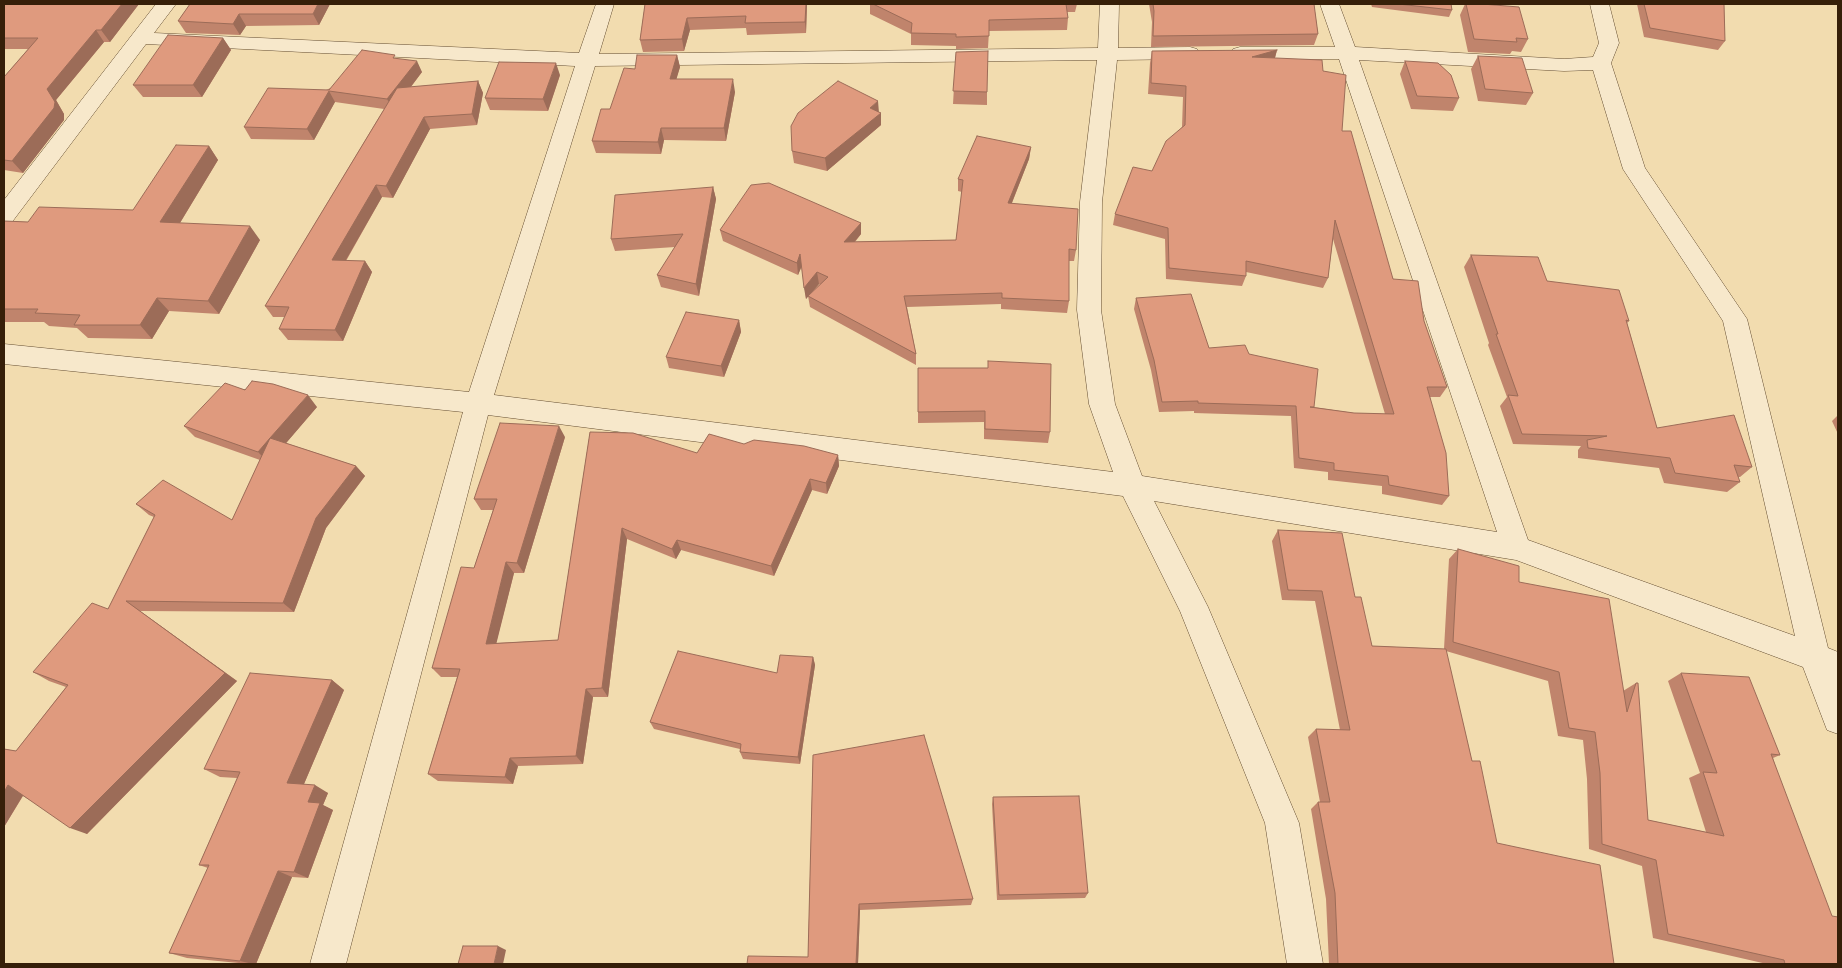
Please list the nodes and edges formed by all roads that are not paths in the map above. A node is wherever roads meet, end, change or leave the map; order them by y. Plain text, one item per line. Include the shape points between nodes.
1 (166, 4) edge
2 (605, 4) edge
3 (1110, 4) edge
4 (1330, 4) edge
5 (1600, 4) edge
6 (139, 38) junction
7 (1347, 53) junction
8 (1108, 54) junction
9 (588, 60) junction
10 (1601, 63) junction
11 (4, 216) edge
12 (4, 354) edge
13 (478, 403) junction
14 (1132, 486) junction
15 (1517, 548) junction
16 (1827, 662) edge
17 (1838, 719) edge
18 (328, 964) edge
19 (1305, 964) edge

1 - 6 street
2 - 9 street
3 - 8 street
4 - 7 street
5 - 10 street via 1609,43
6 - 9 street
6 - 11 street
7 - 8 street
7 - 10 street via 1564,65
7 - 15 street
8 - 9 street
8 - 14 street via 1091,202 1089,310 1102,404
9 - 13 street
10 - 16 street via 1634,169 1735,319
12 - 13 street
13 - 14 street
13 - 18 street
14 - 15 street
14 - 19 street via 1193,607 1282,823
15 - 16 street
16 - 17 street

